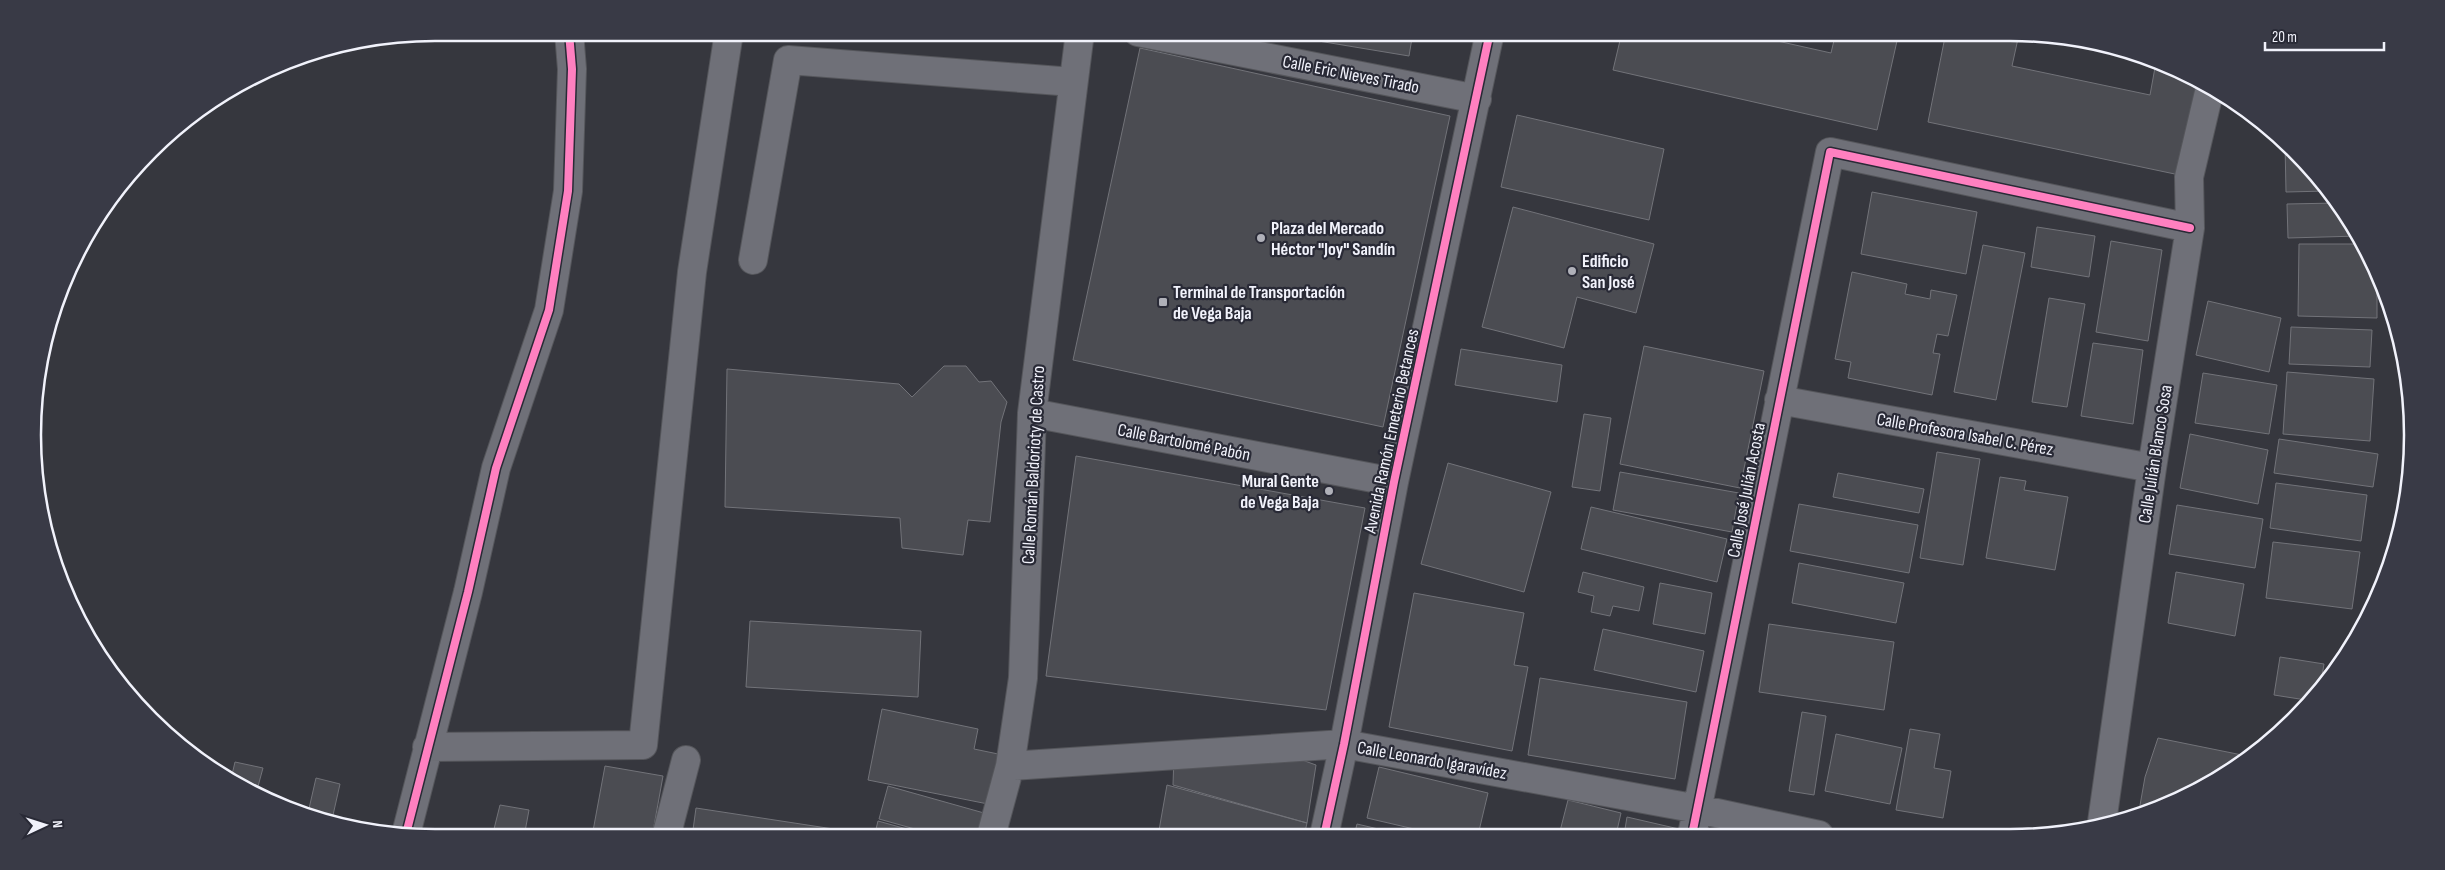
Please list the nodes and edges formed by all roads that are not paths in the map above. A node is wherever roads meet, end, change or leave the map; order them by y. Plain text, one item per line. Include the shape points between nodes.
1 (570, 41) edge
2 (728, 41) edge
3 (1079, 41) edge
4 (1184, 41) edge
5 (1488, 41) edge
6 (1073, 82) junction
7 (2208, 95) edge
8 (1477, 99) junction
9 (2190, 228) junction
10 (753, 260) dead end
11 (1779, 400) junction
12 (1032, 412) junction
13 (2152, 468) junction
14 (1394, 482) junction
15 (1344, 744) junction
16 (426, 747) junction
17 (686, 760) dead end
18 (1010, 766) junction
19 (2103, 817) edge
20 (1695, 822) edge
21 (407, 828) edge
22 (668, 829) edge
23 (994, 829) edge
24 (1326, 829) edge
25 (1767, 829) edge

1 - 16 street via 572,69 568,191 549,310 496,468 468,592
2 - 16 street via 692,272 643,745
3 - 6 street, Calle Román Baldorioty de Castro
4 - 8 street, Calle Eric Nieves Tirado
5 - 8 street, Avenida Ramón Emeterio Betances
6 - 10 street via 788,60
6 - 12 street, Calle Román Baldorioty de Castro
7 - 9 street, Calle Julián Blanco Sosa via 2190,177
8 - 14 street, Avenida Ramón Emeterio Betances
9 - 11 street, Calle José Julián Acosta via 1830,152
9 - 13 street, Calle Julián Blanco Sosa
11 - 13 street, Calle Profesora Isabel C. Pérez
11 - 20 street, Calle José Julián Acosta
12 - 14 street, Calle Bartolomé Pabón
12 - 18 street, Calle Román Baldorioty de Castro via 1023,678
13 - 19 street, Calle Julián Blanco Sosa
14 - 15 street, Avenida Ramón Emeterio Betances
15 - 18 street, Calle Leonardo Igaravídez
15 - 20 street, Calle Leonardo Igaravídez
15 - 24 street, Avenida Ramón Emeterio Betances
16 - 21 street
17 - 22 street
18 - 23 street, Calle Román Baldorioty de Castro
20 - 25 street, Calle Leonardo Igaravídez

